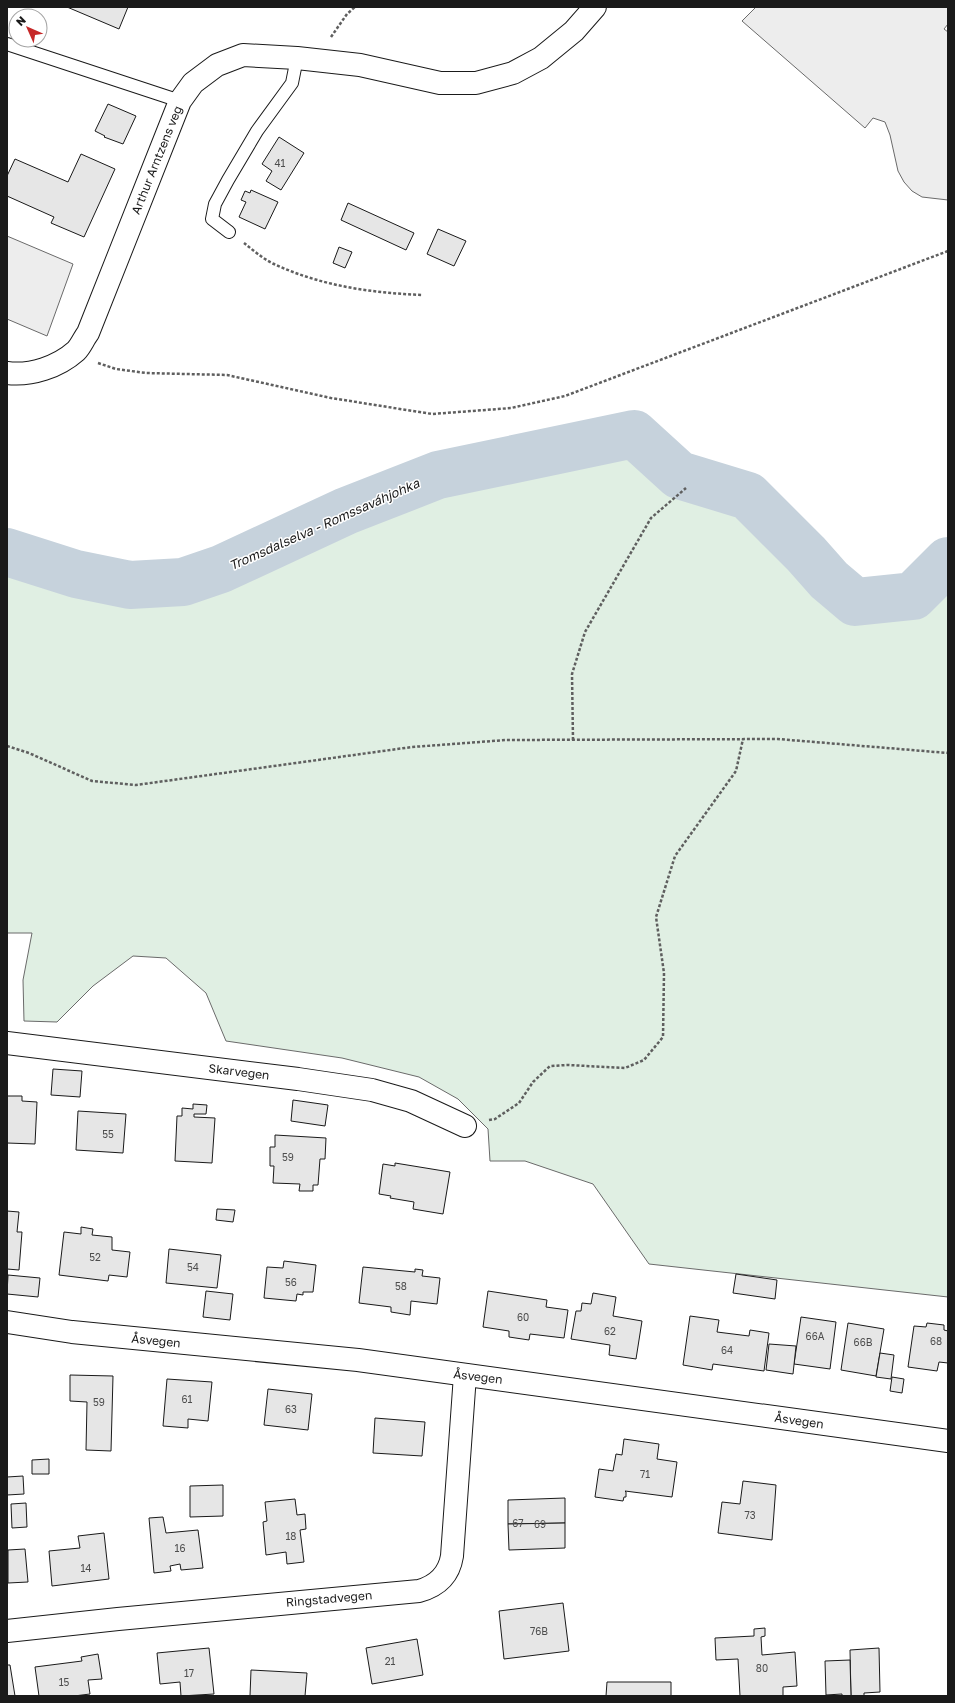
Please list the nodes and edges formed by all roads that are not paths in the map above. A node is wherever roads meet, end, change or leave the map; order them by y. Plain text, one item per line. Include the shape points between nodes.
1 (595, 7) edge
2 (7, 44) edge
3 (297, 58) junction
4 (180, 101) junction
5 (229, 232) road end
6 (7, 372) edge
7 (7, 1042) edge
8 (465, 1126) road end
9 (7, 1322) edge
10 (465, 1375) junction
11 (948, 1441) edge
12 (7, 1631) edge

1 - 3 street, Arthur Arntzens veg via 574,31 541,58 513,73 476,83 440,83 360,65
2 - 4 lane
3 - 4 street, Arthur Arntzens veg via 242,55 217,66 193,83
3 - 5 lane via 292,83 257,131 215,204 212,219
4 - 6 street, Arthur Arntzens veg via 88,333 76,350 50,368 18,374
7 - 8 street, Skarvegen via 372,1090 411,1101
9 - 10 street, Åsvegen via 79,1333 358,1360
10 - 11 street, Åsvegen
10 - 12 street, Ringstadvegen via 452,1556 445,1574 431,1587 419,1591

